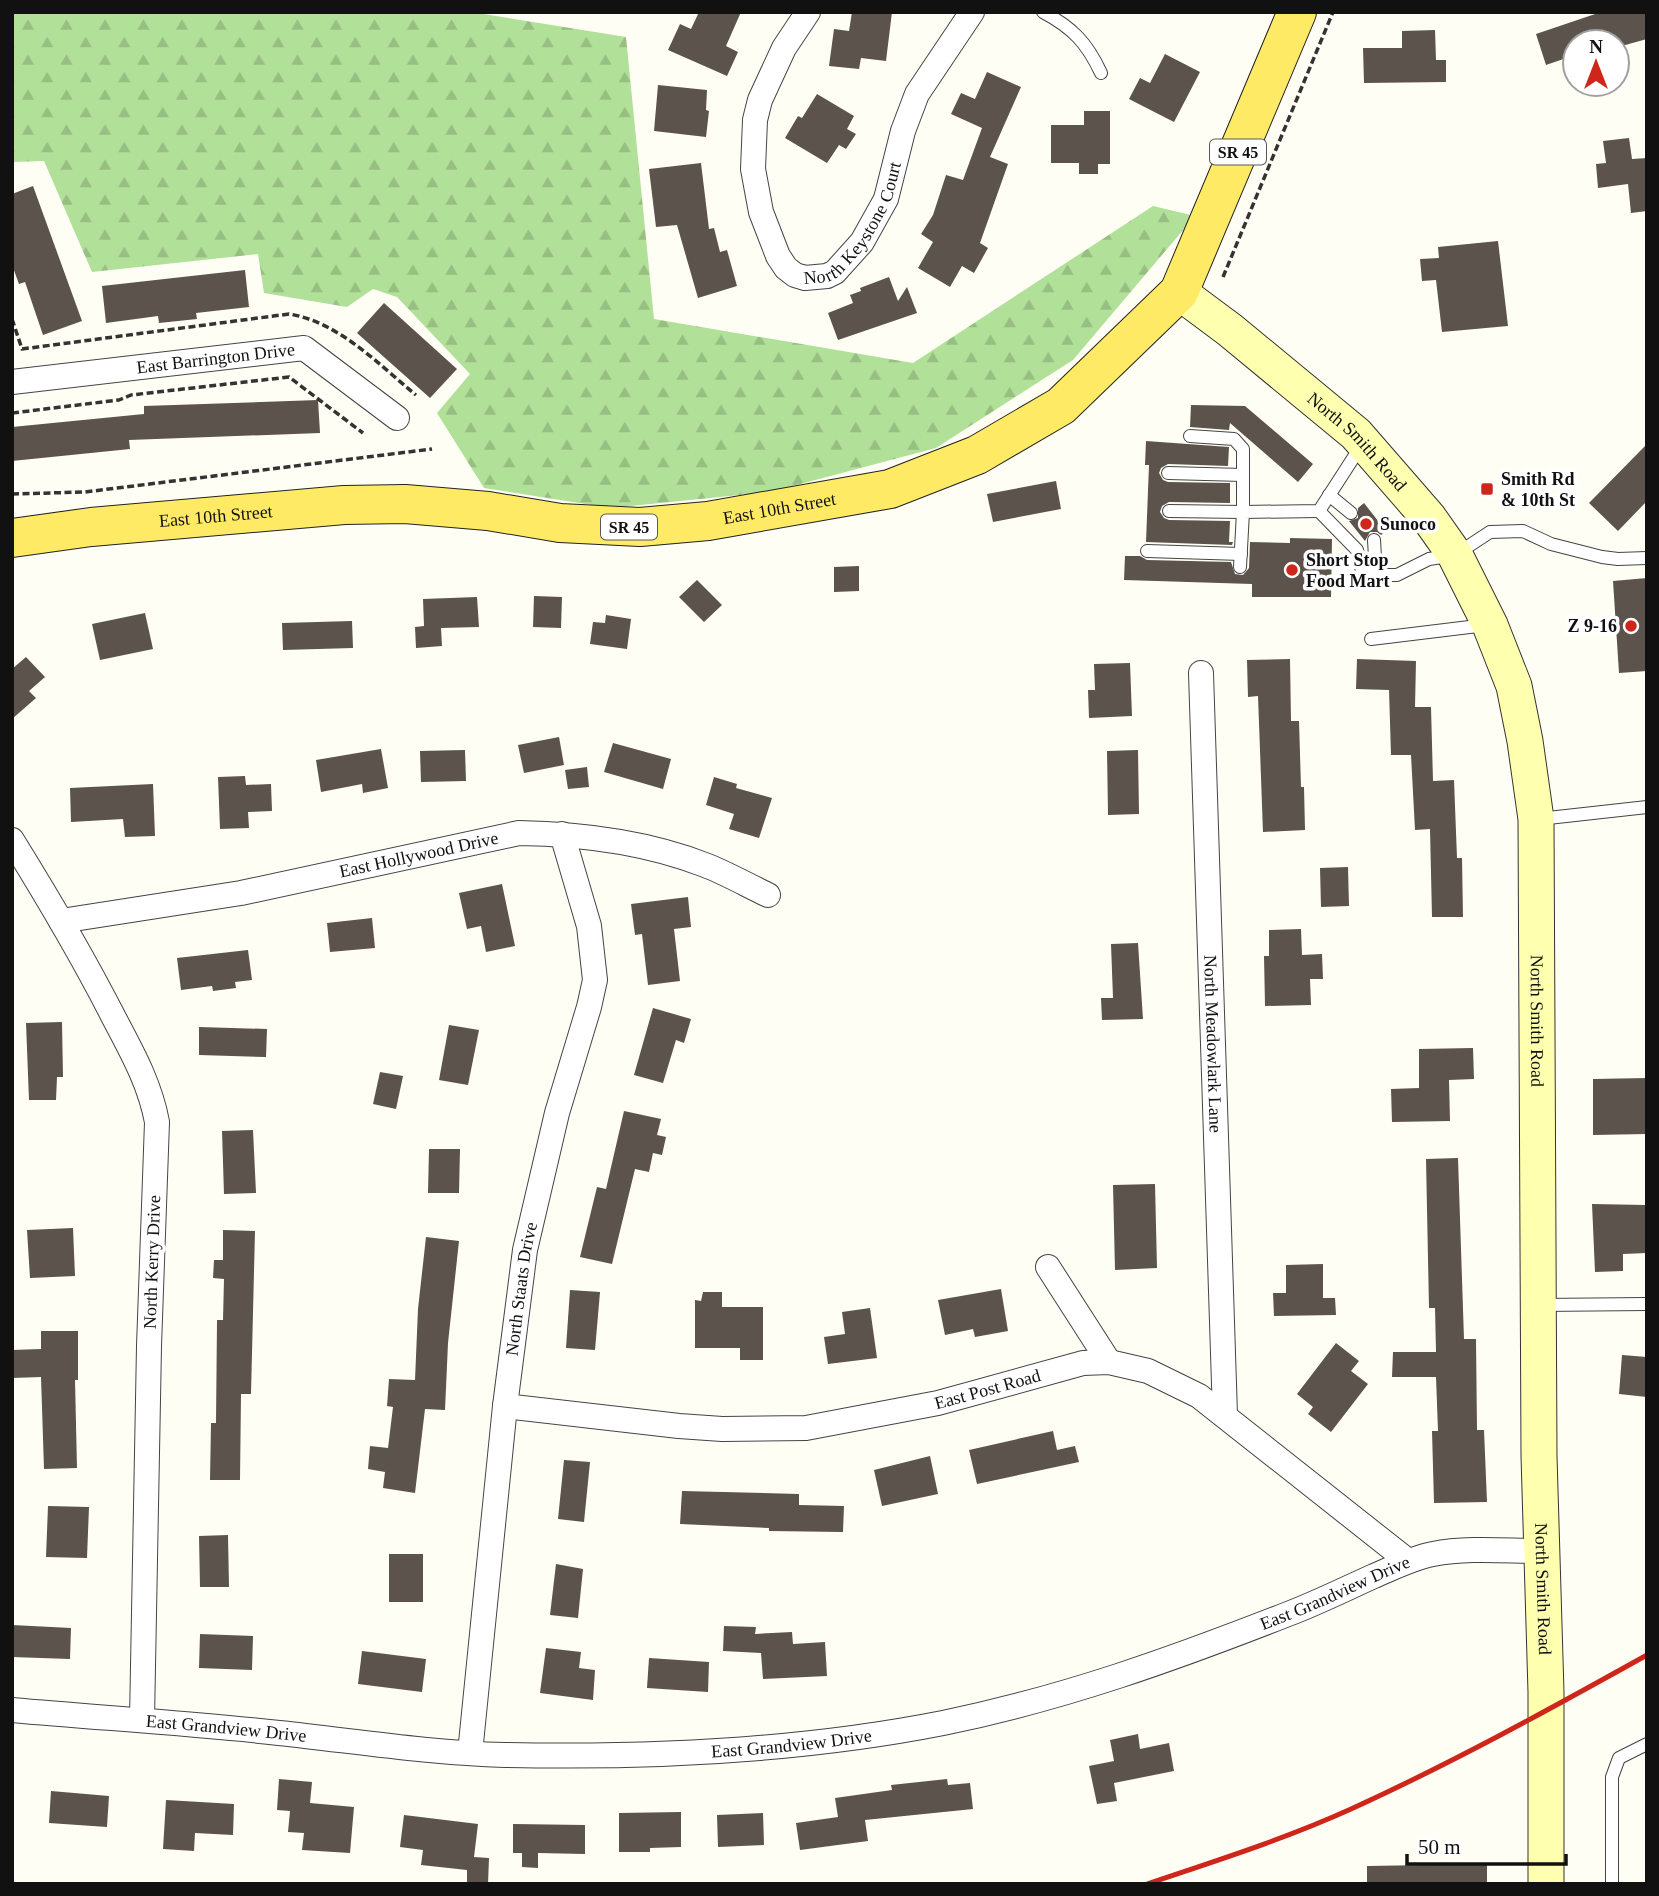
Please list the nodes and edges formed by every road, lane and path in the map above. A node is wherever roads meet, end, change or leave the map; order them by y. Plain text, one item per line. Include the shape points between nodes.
1 (808, 12) edge
2 (972, 12) edge
3 (1043, 12) edge
4 (1297, 12) edge
5 (1333, 12) edge
6 (1101, 73) dead end
7 (1223, 277) dead end
8 (1179, 292) junction
9 (12, 382) edge
10 (12, 413) edge
11 (397, 418) dead end
12 (363, 433) dead end
13 (1190, 436) dead end
14 (1364, 442) junction
15 (432, 449) dead end
16 (1168, 473) dead end
17 (1243, 475) junction
18 (12, 494) edge
19 (1329, 495) junction
20 (1169, 511) dead end
21 (1319, 511) junction
22 (1243, 512) junction
23 (1351, 513) dead end
24 (12, 538) edge
25 (1374, 540) dead end
26 (1147, 551) dead end
27 (1455, 555) junction
28 (1646, 558) edge
29 (1376, 575) junction
30 (1490, 625) junction
31 (1371, 639) dead end
32 (1201, 673) dead end
33 (1647, 807) edge
34 (1536, 819) junction
35 (562, 834) junction
36 (12, 840) edge
37 (768, 895) dead end
38 (61, 920) junction
39 (1048, 1267) dead end
40 (1647, 1304) edge
41 (1538, 1305) junction
42 (1110, 1362) junction
43 (505, 1406) junction
44 (1225, 1415) junction
45 (1542, 1551) junction
46 (1408, 1562) junction
47 (12, 1710) edge
48 (142, 1720) junction
49 (1647, 1744) edge
50 (470, 1753) junction
51 (1546, 1884) edge
52 (1612, 1884) edge

1 - 2 street, North Keystone Court via 779,57 760,100 753,169 761,212 778,256 786,268 805,278 835,271 862,242 886,199 917,94
3 - 6 lane via 1066,25 1090,50
4 - 8 main road, East 10th Street / SR 45
5 - 7 path
8 - 14 main road, North Smith Road
8 - 24 main road, East 10th Street / SR 45 via 1061,406 977,455 890,489 640,527 560,523 405,504 344,505
9 - 11 street, East Barrington Drive via 304,348
10 - 12 path via 289,377
13 - 17 lane via 1234,439 1243,449
14 - 19 lane
14 - 27 main road, North Smith Road
15 - 18 path via 85,492
16 - 17 lane
17 - 22 lane
19 - 21 lane
19 - 23 lane
20 - 22 lane
21 - 22 lane
21 - 29 lane via 1357,550 1363,575
22 - 26 lane via 1241,560
25 - 29 lane
27 - 28 lane via 1490,532 1523,531 1582,553
27 - 29 lane via 1429,559 1397,575
27 - 30 main road, North Smith Road
30 - 31 lane
30 - 34 main road, North Smith Road via 1514,686
32 - 44 street, North Meadowlark Lane
33 - 34 lane
34 - 41 main road, North Smith Road
35 - 37 street, East Hollywood Drive via 671,854
35 - 38 street, East Hollywood Drive via 519,833 241,893
35 - 43 street, North Staats Drive via 589,926 595,980 535,1203
36 - 38 street, North Kerry Drive
38 - 48 street, North Kerry Drive via 141,1069 157,1122
39 - 42 street
40 - 41 lane
41 - 45 main road, North Smith Road
42 - 43 street, East Post Road via 1083,1363 938,1403 806,1428 678,1426
42 - 44 street, East Post Road via 1174,1382
43 - 50 street, North Staats Drive
44 - 46 street, East Post Road
45 - 46 street, East Grandview Drive via 1447,1552
45 - 51 main road, North Smith Road
46 - 50 street, East Grandview Drive via 1298,1610 1117,1678 1029,1704 907,1730 757,1749
47 - 48 street, East Grandview Drive
48 - 50 street, East Grandview Drive
49 - 52 lane via 1619,1759 1612,1777

